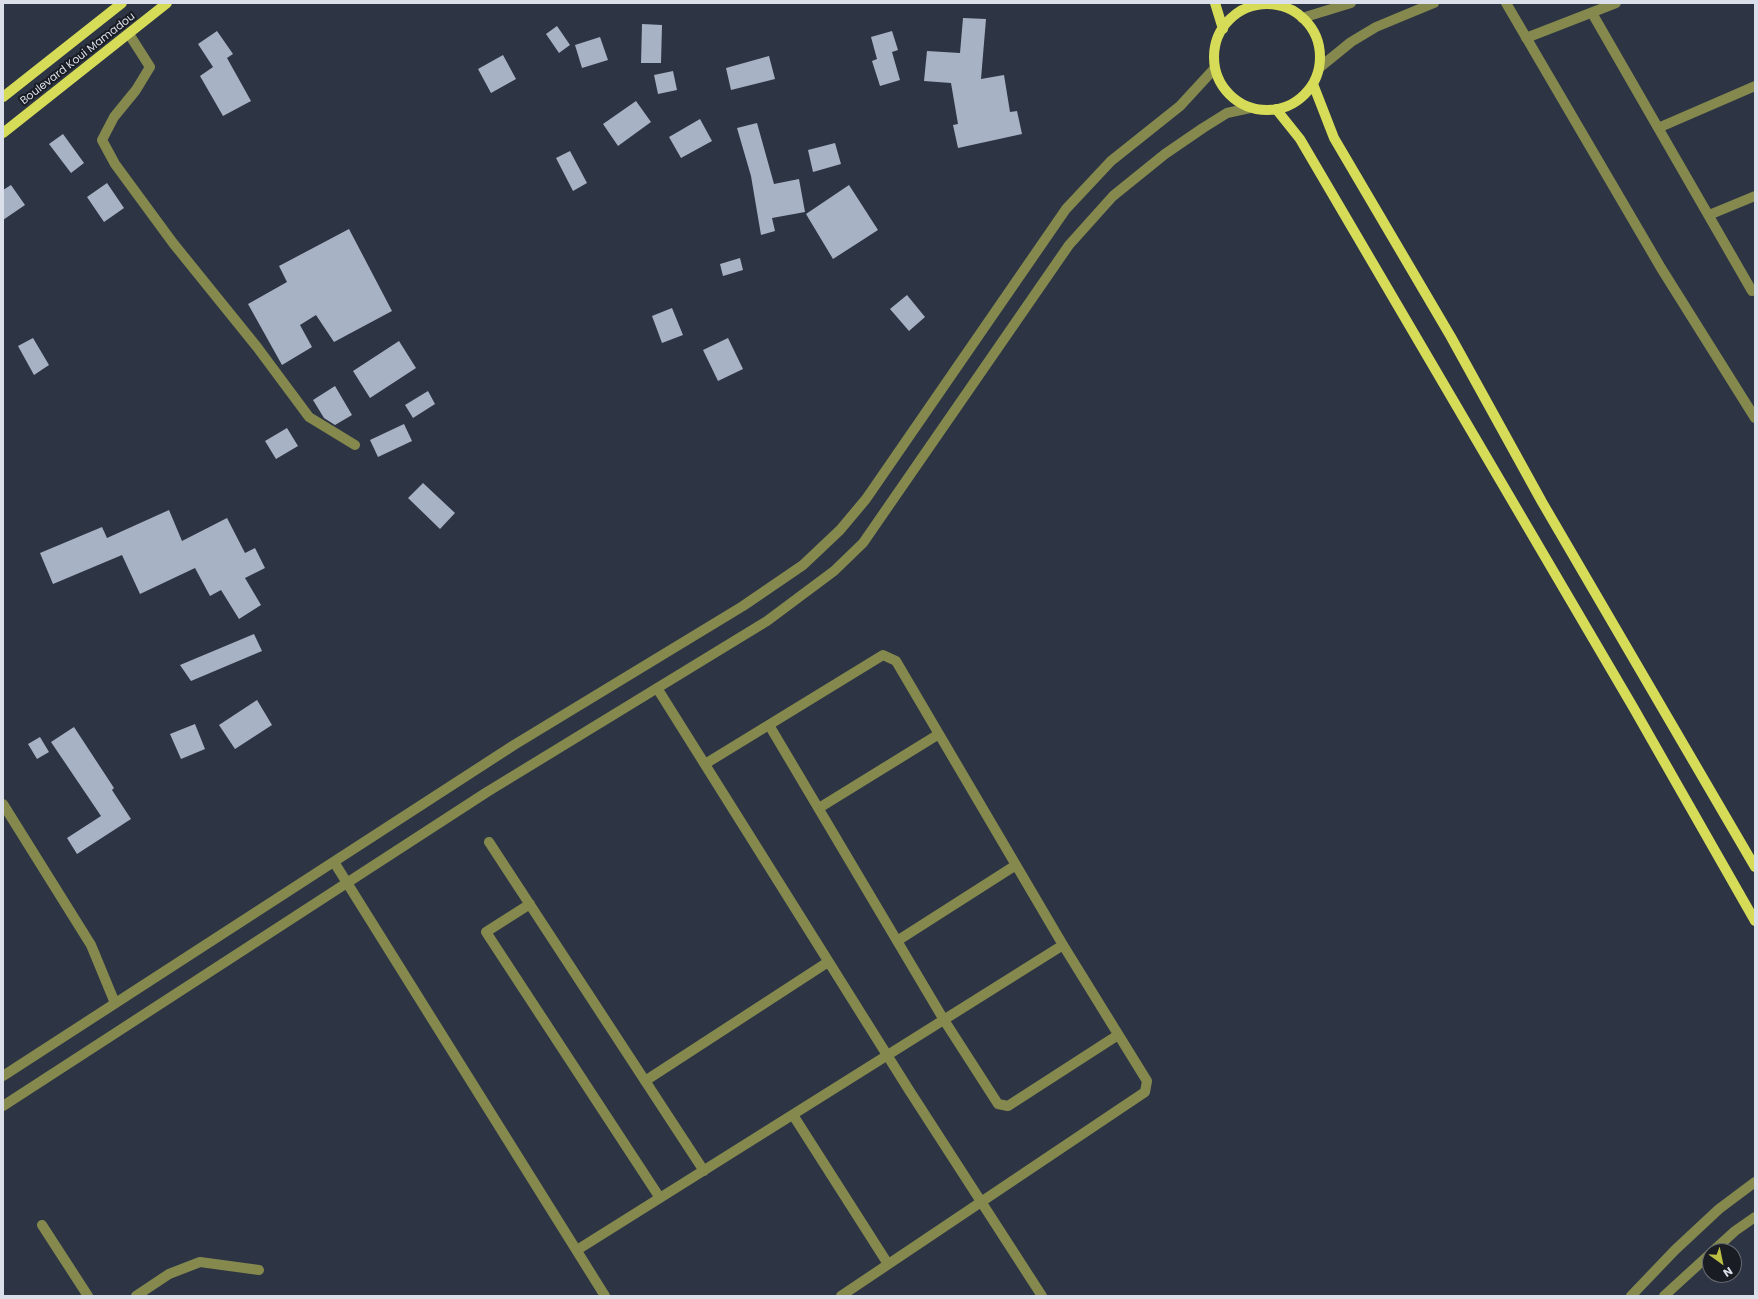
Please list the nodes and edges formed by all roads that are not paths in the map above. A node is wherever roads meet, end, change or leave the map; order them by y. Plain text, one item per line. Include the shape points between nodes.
1 (122, 3) edge
2 (167, 3) edge
3 (1215, 3) edge
4 (1351, 3) edge
5 (1434, 3) edge
6 (1506, 3) edge
7 (1616, 3) edge
8 (1261, 4) edge
9 (1592, 13) junction
10 (1302, 18) junction
11 (1223, 29) junction
12 (129, 34) junction
13 (1526, 38) junction
14 (1215, 68) junction
15 (1319, 68) junction
16 (1313, 84) junction
17 (1755, 86) edge
18 (3, 97) edge
19 (1250, 108) junction
20 (1276, 109) junction
21 (1658, 128) junction
22 (3, 133) edge
23 (1755, 196) edge
24 (1709, 215) junction
25 (1755, 290) edge
26 (1755, 418) edge
27 (355, 445) dead end
28 (657, 688) junction
29 (769, 725) junction
30 (939, 734) junction
31 (705, 764) junction
32 (3, 804) edge
33 (819, 808) junction
34 (489, 842) dead end
35 (334, 862) junction
36 (1016, 865) junction
37 (1755, 867) edge
38 (347, 883) junction
39 (530, 904) junction
40 (1755, 921) edge
41 (897, 941) junction
42 (1063, 945) junction
43 (828, 962) junction
44 (115, 1003) junction
45 (944, 1020) junction
46 (1118, 1035) junction
47 (888, 1056) junction
48 (3, 1076) edge
49 (645, 1080) junction
50 (3, 1106) edge
51 (793, 1115) junction
52 (704, 1171) junction
53 (1755, 1182) edge
54 (660, 1198) junction
55 (981, 1202) junction
56 (1755, 1217) edge
57 (42, 1225) dead end
58 (1722, 1243) edge
59 (577, 1250) junction
60 (1702, 1261) edge
61 (888, 1264) junction
62 (259, 1270) dead end
63 (1038, 1294) edge
64 (88, 1296) edge
65 (136, 1296) edge
66 (605, 1296) edge
67 (841, 1296) edge
68 (1630, 1296) edge
69 (1664, 1296) edge

1 - 18 main road, Boulevard Koui Mamadou
2 - 12 main road, Boulevard Koui Mamadou
3 - 11 main road
4 - 10 street
5 - 15 street via 1376,27 1351,42
6 - 13 street
7 - 9 street
8 - 10 main road via 1278,6
8 - 11 main road via 1233,17
9 - 13 street
9 - 21 street
10 - 15 main road via 1316,36 1320,52
11 - 14 main road via 1214,55
12 - 22 main road, Boulevard Koui Mamadou
12 - 27 street via 150,67 136,90 114,117 102,140 115,164 173,243 257,347 309,417
13 - 26 street via 1661,268
14 - 19 main road via 1222,85 1234,99
14 - 35 street via 1180,106 1110,161 1066,209 866,499 840,530 802,565 743,606 514,745
15 - 16 main road
16 - 20 main road via 1302,98 1286,107
16 - 37 main road via 1344,157
17 - 21 street
19 - 20 main road
19 - 28 street via 1227,113 1203,128 1165,154 1108,202 1069,246 863,543 834,571 767,621
20 - 40 main road via 1300,139 1629,700
21 - 24 street
23 - 24 street
24 - 25 street via 1752,291
28 - 31 street
28 - 38 street via 487,792
29 - 30 street via 884,655 896,661
29 - 31 street
29 - 33 street
30 - 33 street
30 - 36 street
31 - 43 street
32 - 44 street via 90,945
33 - 41 street
34 - 39 street
35 - 38 street
35 - 44 street
36 - 41 street
36 - 42 street
38 - 50 street
38 - 59 street
39 - 49 street
39 - 54 street via 486,932
41 - 45 street
42 - 45 street
42 - 46 street
43 - 47 street
43 - 49 street
44 - 48 street
45 - 46 street via 998,1104 1008,1106
45 - 47 street
46 - 55 street via 1147,1081 1145,1092
47 - 51 street
47 - 55 street
49 - 52 street
51 - 52 street
51 - 61 street
52 - 54 street
53 - 68 street via 1702,1224
54 - 59 street
55 - 61 street
55 - 63 street
56 - 58 street
57 - 64 street
59 - 66 street
60 - 69 street
61 - 67 street
62 - 65 street via 200,1262 169,1274

